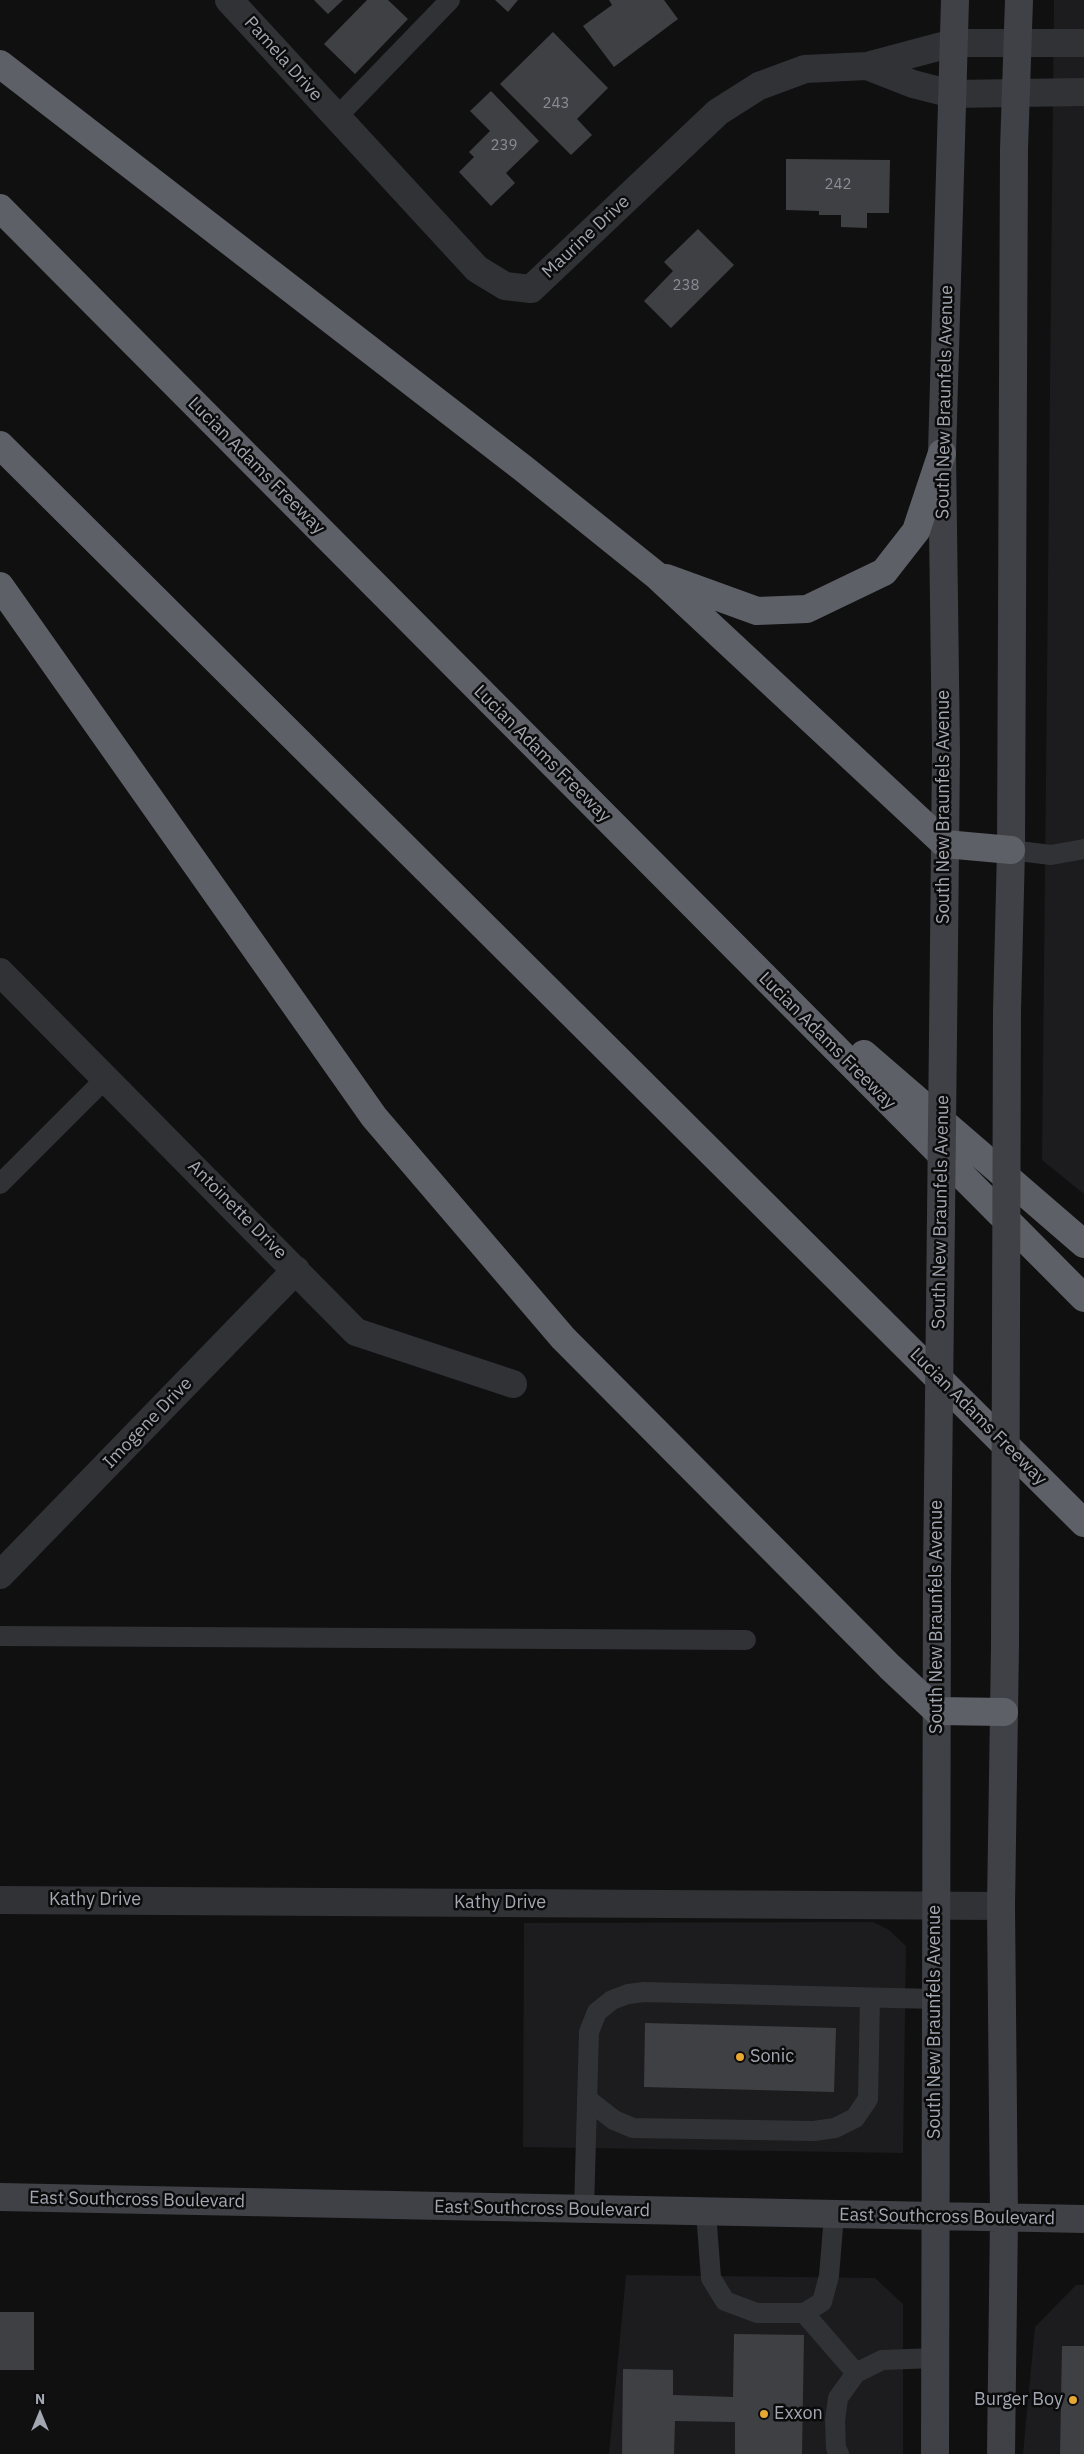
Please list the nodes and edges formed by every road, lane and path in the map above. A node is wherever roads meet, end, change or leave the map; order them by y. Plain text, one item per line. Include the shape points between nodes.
1 (229, 0) edge
2 (450, 0) edge
3 (955, 0) edge
4 (1018, 0) edge
5 (953, 43) junction
6 (1084, 43) edge
7 (1017, 44) junction
8 (0, 64) edge
9 (867, 66) junction
10 (1084, 92) edge
11 (1016, 93) junction
12 (952, 94) junction
13 (336, 118) junction
14 (0, 208) edge
15 (0, 445) edge
16 (942, 453) junction
17 (656, 575) junction
18 (0, 586) edge
19 (945, 844) junction
20 (1084, 849) edge
21 (1011, 850) junction
22 (699, 912) junction
23 (0, 972) edge
24 (106, 1078) junction
25 (0, 1184) edge
26 (1084, 1244) edge
27 (296, 1270) junction
28 (1084, 1298) edge
29 (513, 1384) dead end
30 (1084, 1523) edge
31 (0, 1575) edge
32 (0, 1636) edge
33 (746, 1640) dead end
34 (937, 1711) junction
35 (1004, 1712) junction
36 (0, 1900) edge
37 (935, 1906) junction
38 (1001, 1906) junction
39 (870, 1998) junction
40 (935, 1999) junction
41 (587, 2099) junction
42 (0, 2197) edge
43 (584, 2210) junction
44 (706, 2212) junction
45 (834, 2215) junction
46 (935, 2218) junction
47 (1004, 2218) junction
48 (1084, 2219) edge
49 (804, 2313) junction
50 (935, 2358) junction
51 (856, 2373) junction
52 (838, 2454) edge
53 (935, 2454) edge
54 (1001, 2454) edge

1 - 13 street, Pamela Drive
2 - 13 lane
3 - 5 main road, South New Braunfels Avenue
4 - 7 main road
5 - 7 street, Maurine Drive
5 - 9 street, Maurine Drive
5 - 12 main road, South New Braunfels Avenue
6 - 7 street, Maurine Drive
7 - 11 main road
8 - 17 highway via 524,469
9 - 12 street, Maurine Drive via 913,84
9 - 13 street, Maurine Drive via 805,69 759,86 718,112 531,289 505,286 477,270
10 - 11 street, Maurine Drive
11 - 12 street, Maurine Drive
11 - 21 main road
12 - 16 main road, South New Braunfels Avenue
14 - 22 highway, Lucian Adams Freeway
15 - 30 highway, Lucian Adams Freeway
16 - 17 highway via 916,531 884,572 807,609 757,610
16 - 19 main road, South New Braunfels Avenue
17 - 19 highway
18 - 34 highway via 374,1117 563,1338
19 - 21 highway
19 - 34 main road, South New Braunfels Avenue, bridge
20 - 21 lane via 1051,855
21 - 35 main road, bridge via 1007,1011
22 - 26 highway
22 - 28 highway, Lucian Adams Freeway
23 - 24 street, Antoinette Drive
24 - 25 lane
24 - 27 street, Antoinette Drive
27 - 29 street, Antoinette Drive via 356,1332
27 - 31 street, Imogene Drive
32 - 33 lane
34 - 35 highway
34 - 37 main road, South New Braunfels Avenue
35 - 38 main road
36 - 37 street, Kathy Drive
37 - 38 street, Kathy Drive
37 - 40 main road, South New Braunfels Avenue
38 - 47 main road
39 - 40 lane
39 - 41 lane via 644,1992 620,1997 597,2012 589,2032
39 - 41 lane via 868,2099 854,2118 835,2128 814,2131 633,2128 614,2120
40 - 46 main road, South New Braunfels Avenue
41 - 43 lane
42 - 43 main road, East Southcross Boulevard
43 - 44 main road, East Southcross Boulevard
44 - 45 main road, East Southcross Boulevard
44 - 49 lane via 711,2278 725,2301 757,2313
45 - 46 main road, East Southcross Boulevard
45 - 49 lane via 829,2276 822,2302
46 - 47 main road, East Southcross Boulevard
46 - 50 main road, South New Braunfels Avenue
47 - 48 main road, East Southcross Boulevard
47 - 54 main road
49 - 51 lane
50 - 51 lane via 882,2360
50 - 53 main road, South New Braunfels Avenue
51 - 52 lane via 838,2398 835,2421

